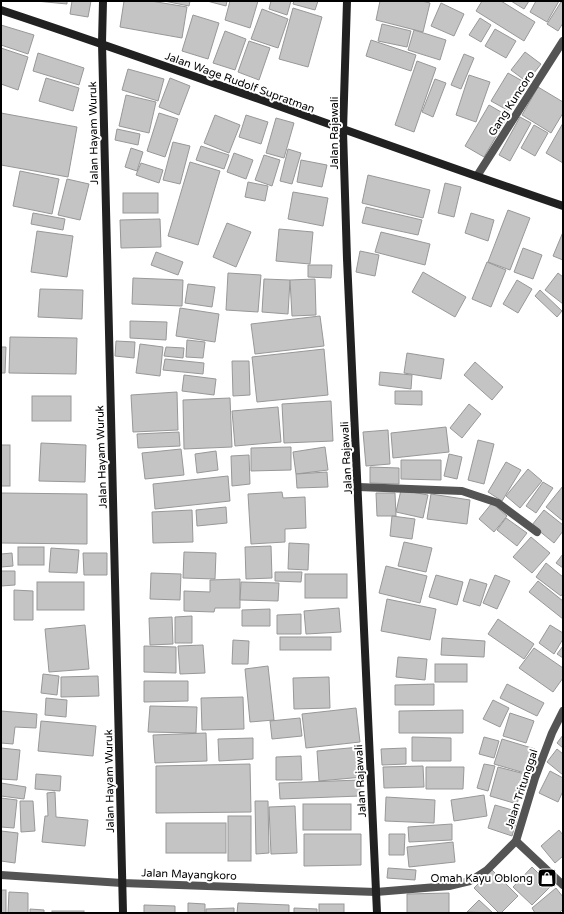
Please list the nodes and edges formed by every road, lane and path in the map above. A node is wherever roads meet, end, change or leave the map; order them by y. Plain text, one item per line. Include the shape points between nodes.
1 (103, 1) edge
2 (347, 1) edge
3 (1, 10) edge
4 (563, 41) edge
5 (102, 43) junction
6 (343, 130) junction
7 (476, 176) junction
8 (563, 206) edge
9 (358, 487) junction
10 (537, 532) dead end
11 (563, 711) edge
12 (516, 841) junction
13 (1, 874) edge
14 (122, 883) junction
15 (563, 885) edge
16 (376, 892) junction
17 (123, 913) edge
18 (377, 913) edge

1 - 5 main road, Jalan Hayam Wuruk
2 - 6 main road, Jalan Rajawali
3 - 5 main road, Jalan Wage Rudolf Supratman
4 - 7 street, Gang Kuncoro
5 - 6 main road, Jalan Wage Rudolf Supratman
5 - 14 main road, Jalan Hayam Wuruk
6 - 7 main road, Jalan Wage Rudolf Supratman
6 - 9 main road, Jalan Rajawali
7 - 8 main road, Jalan Wage Rudolf Supratman
9 - 10 street via 462,491 498,503
9 - 16 main road, Jalan Rajawali
11 - 12 street, Jalan Tritunggal via 535,778
12 - 15 street
12 - 16 street, Jalan Tritunggal via 487,870 470,881 449,886
13 - 14 street, Jalan Mayangkoro
14 - 16 street, Jalan Mayangkoro
14 - 17 main road, Jalan Hayam Wuruk
16 - 18 main road, Jalan Rajawali

